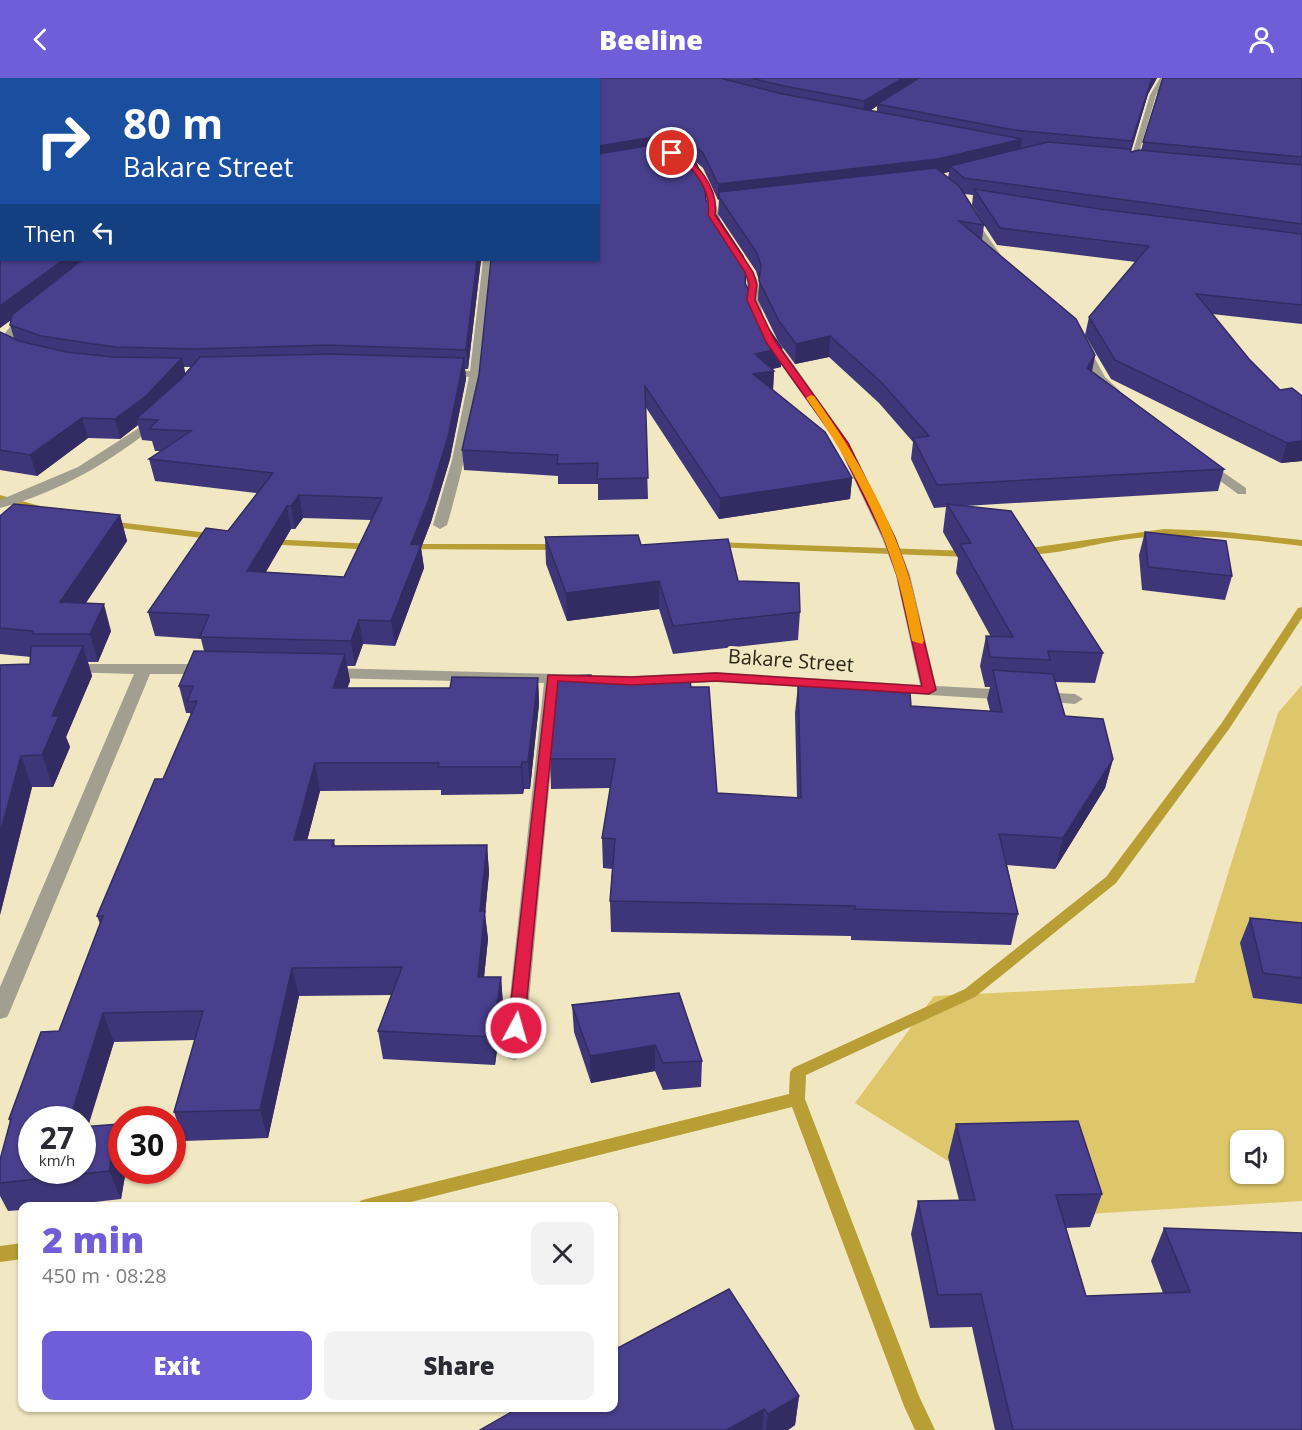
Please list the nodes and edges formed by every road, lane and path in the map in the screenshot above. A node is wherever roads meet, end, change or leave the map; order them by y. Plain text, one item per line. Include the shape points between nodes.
1 (1163, 78) edge
2 (680, 155) edge
3 (1132, 163) edge
4 (725, 204) edge
5 (713, 205) junction
6 (967, 210) edge
7 (488, 261) edge
8 (1007, 271) edge
9 (39, 308) edge
10 (1079, 337) edge
11 (26, 357) edge
12 (429, 372) edge
13 (474, 374) junction
14 (1123, 399) edge
15 (166, 411) edge
16 (1195, 456) edge
17 (1242, 491) dead end
18 (0, 504) edge
19 (440, 525) dead end
20 (56, 669) edge
21 (144, 669) junction
22 (223, 670) edge
23 (306, 672) edge
24 (552, 677) junction
25 (929, 690) junction
26 (1075, 699) dead end
27 (0, 1011) edge
28 (514, 1052) dead end

1 - 3 street via 1153,95
2 - 5 street via 706,184
4 - 5 street
5 - 25 street via 712,215 749,272 753,284 751,300 771,342 843,443 889,538 903,575
6 - 8 street
7 - 13 street
9 - 11 street via 10,331 7,340 7,346
10 - 14 street via 1100,379
12 - 13 street
13 - 19 street via 456,475
15 - 18 street via 92,466
16 - 17 street
20 - 21 street
21 - 22 street
21 - 27 street
23 - 24 street, Bakare Street
24 - 25 street, Bakare Street via 632,681 716,677
24 - 28 street
25 - 26 street, Bakare Street

